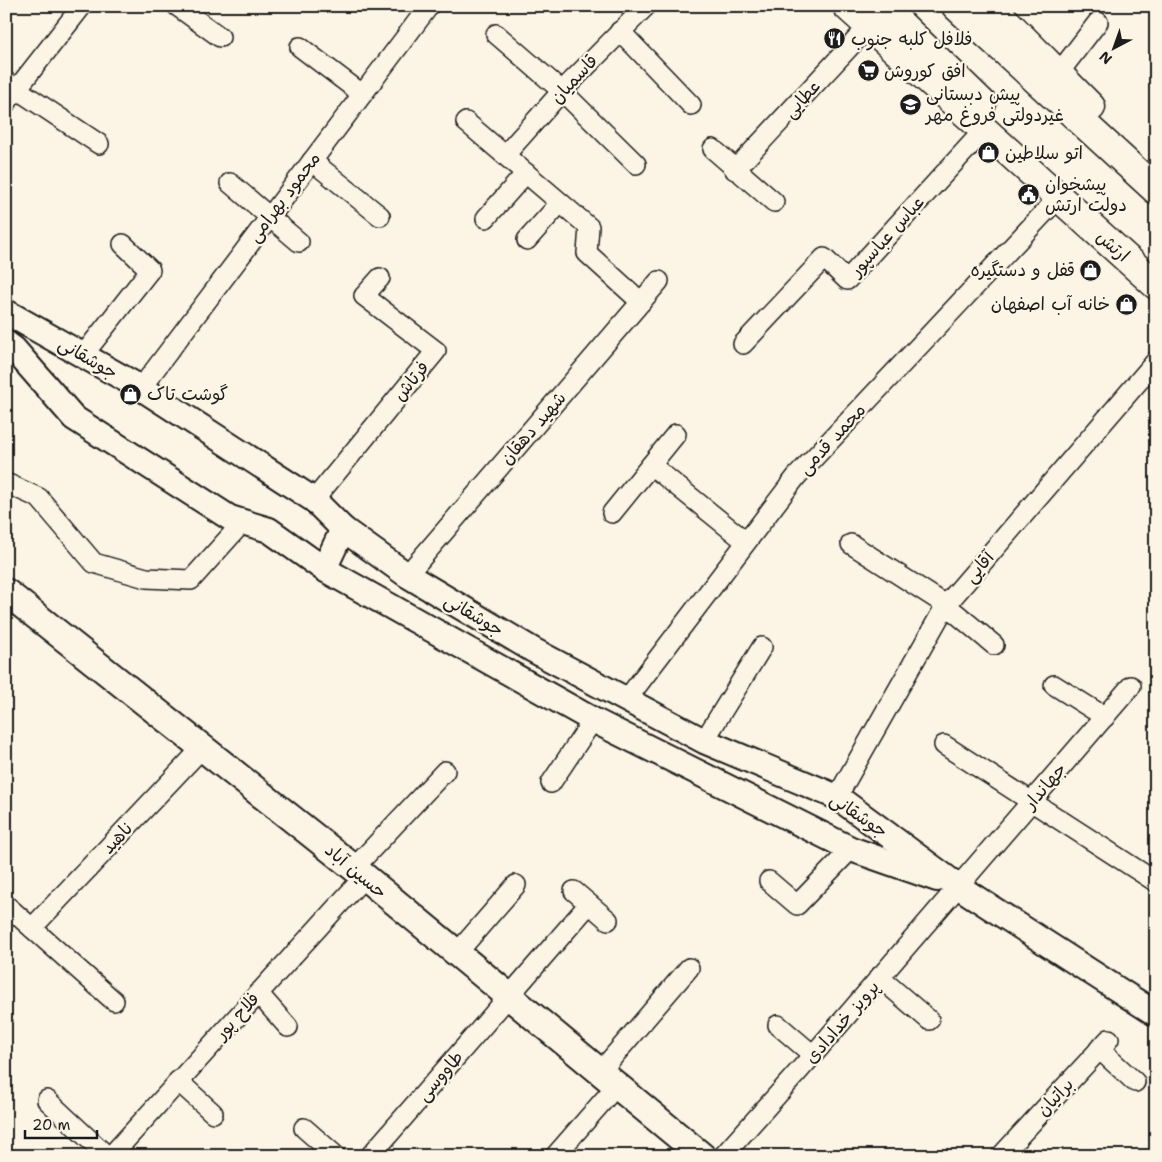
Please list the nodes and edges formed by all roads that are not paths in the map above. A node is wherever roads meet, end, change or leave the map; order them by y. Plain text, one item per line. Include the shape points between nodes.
1 (82, 6) edge
2 (177, 6) edge
3 (429, 6) edge
4 (646, 6) edge
5 (847, 6) edge
6 (956, 6) edge
7 (991, 6) edge
8 (875, 16) edge
9 (1098, 22) dead end
10 (620, 32) junction
11 (496, 34) dead end
12 (220, 37) dead end
13 (300, 47) dead end
14 (1058, 74) junction
15 (10, 91) edge
16 (562, 91) junction
17 (362, 94) junction
18 (691, 105) dead end
19 (466, 122) dead end
20 (984, 129) junction
21 (99, 144) dead end
22 (713, 149) dead end
23 (505, 155) junction
24 (312, 161) junction
25 (636, 164) dead end
26 (735, 170) junction
27 (1156, 171) edge
28 (526, 173) junction
29 (230, 183) dead end
30 (1156, 190) edge
31 (1059, 197) junction
32 (774, 202) dead end
33 (560, 203) junction
34 (270, 216) junction
35 (380, 216) dead end
36 (486, 218) dead end
37 (527, 240) dead end
38 (299, 242) dead end
39 (123, 244) dead end
40 (1156, 275) edge
41 (380, 278) dead end
42 (659, 281) dead end
43 (1156, 285) edge
44 (641, 302) junction
45 (6, 312) edge
46 (6, 343) edge
47 (743, 344) dead end
48 (84, 354) junction
49 (1156, 361) edge
50 (141, 388) junction
51 (676, 434) dead end
52 (651, 465) junction
53 (6, 484) edge
54 (314, 500) junction
55 (612, 513) dead end
56 (243, 522) junction
57 (343, 529) junction
58 (745, 541) junction
59 (852, 544) dead end
60 (324, 569) junction
61 (407, 575) junction
62 (6, 592) edge
63 (946, 605) junction
64 (994, 645) dead end
65 (762, 647) dead end
66 (534, 650) junction
67 (518, 677) junction
68 (1054, 686) dead end
69 (1131, 686) dead end
70 (627, 699) junction
71 (1105, 717) junction
72 (593, 720) junction
73 (704, 742) junction
74 (944, 745) dead end
75 (202, 748) junction
76 (444, 772) dead end
77 (551, 783) dead end
78 (837, 797) junction
79 (1032, 801) junction
80 (851, 850) junction
81 (359, 873) junction
82 (769, 881) dead end
83 (1156, 882) edge
84 (516, 885) dead end
85 (959, 887) junction
86 (574, 891) dead end
87 (589, 904) junction
88 (6, 905) edge
89 (608, 920) dead end
90 (32, 928) junction
91 (456, 954) junction
92 (689, 968) dead end
93 (879, 977) junction
94 (258, 993) junction
95 (509, 997) junction
96 (114, 1002) dead end
97 (1156, 1014) edge
98 (928, 1020) dead end
99 (778, 1025) dead end
100 (288, 1026) dead end
101 (813, 1055) junction
102 (609, 1079) junction
103 (178, 1081) junction
104 (1135, 1082) dead end
105 (47, 1100) dead end
106 (213, 1113) dead end
107 (304, 1128) dead end
108 (109, 1156) edge
109 (336, 1156) edge
110 (370, 1156) edge
111 (555, 1156) edge
112 (702, 1156) edge
113 (723, 1156) edge
114 (1001, 1156) edge

1 - 15 street
2 - 12 street
3 - 17 street, محمود بهرامی
4 - 10 street, قاسمیان
5 - 8 main road, ارتش
6 - 30 main road
7 - 14 main road
8 - 20 main road, ارتش
8 - 26 street, عطایی
8 - 40 main road
9 - 14 street
10 - 16 street, قاسمیان
10 - 18 street
11 - 16 street
13 - 17 street
14 - 27 main road
15 - 21 street
16 - 23 street, قاسمیان
16 - 25 street
17 - 24 street, محمود بهرامی
19 - 23 street
20 - 31 main road, ارتش
20 - 47 street, عباس عباسپور via 847,280 824,258
22 - 26 street
23 - 28 street
24 - 34 street, محمود بهرامی
24 - 35 street
26 - 32 street
28 - 33 street
28 - 36 street
29 - 34 street
31 - 43 main road, ارتش
31 - 58 street, محمد قدمی via 796,477
33 - 37 street
33 - 44 street via 589,227 587,253
34 - 38 street
34 - 50 street, محمود بهرامی
39 - 48 street via 150,270
41 - 54 street, فرتاش via 364,296 436,351
42 - 44 street, شهید دهقان
44 - 61 street, شهید دهقان
45 - 48 street, جوشقانی
46 - 56 street, جوشقانی via 74,418 230,518
48 - 50 street, جوشقانی
49 - 63 street, آقایی
50 - 54 street, جوشقانی
51 - 52 street
52 - 55 street
52 - 58 street
53 - 56 street via 39,498 94,563 146,578 191,580
54 - 57 street, جوشقانی
56 - 60 street, جوشقانی via 270,530
57 - 60 street
57 - 61 street, جوشقانی
58 - 70 street, محمد قدمی
59 - 63 street
60 - 67 street, جوشقانی
61 - 66 street, جوشقانی
62 - 75 main road, حسین آباد
63 - 64 street
63 - 78 street, آقایی
65 - 73 street
66 - 67 street
66 - 70 street, جوشقانی
67 - 72 street, جوشقانی
68 - 71 street
69 - 71 street, جهاندار
70 - 73 street, جوشقانی
71 - 79 street, جهاندار
72 - 77 street
72 - 80 street, جوشقانی
73 - 78 street, جوشقانی
74 - 79 street
75 - 81 main road, حسین آباد
75 - 90 street, ناهید
76 - 81 street, فلاح پور
78 - 85 street, جوشقانی
79 - 83 street
79 - 85 street, جهاندار
80 - 82 street via 797,905
80 - 85 street, جوشقانی
81 - 91 main road, حسین آباد
81 - 94 street, فلاح پور
84 - 91 street
85 - 93 street, پرویز خدادادی
85 - 97 street, جوشقانی
86 - 87 street
87 - 89 street
87 - 95 street, طاووسی
88 - 90 street
90 - 96 street
91 - 95 main road, حسین آباد
92 - 102 street
93 - 98 street
93 - 101 street, پرویز خدادادی
94 - 100 street
94 - 103 street, فلاح پور
95 - 102 main road, حسین آباد
95 - 110 street, طاووسی
99 - 101 street
101 - 113 street, پرویز خدادادی
102 - 111 street
102 - 112 main road, حسین آباد
103 - 106 street
103 - 108 street, فلاح پور
104 - 114 street, براتیان via 1104,1044
105 - 108 street, فلاح پور
107 - 109 street

